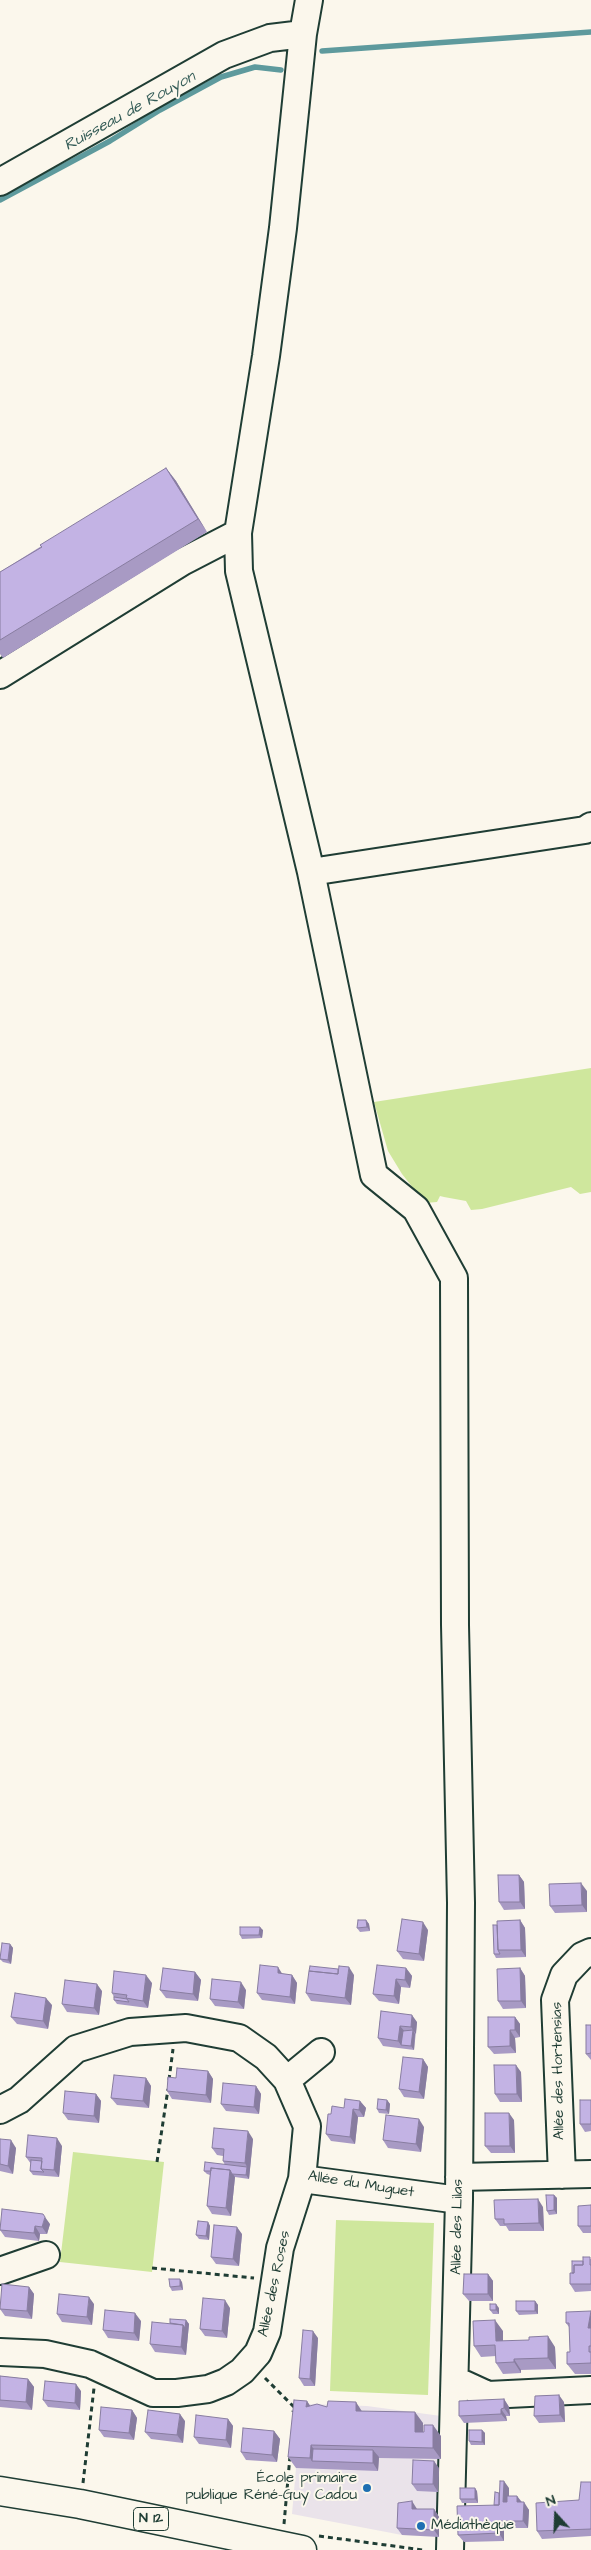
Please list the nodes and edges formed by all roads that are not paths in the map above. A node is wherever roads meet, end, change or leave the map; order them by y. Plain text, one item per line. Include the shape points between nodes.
1 (309, 0) edge
2 (303, 34) junction
3 (0, 182) edge
4 (238, 533) junction
5 (0, 675) edge
6 (591, 826) edge
7 (311, 872) junction
8 (591, 1952) edge
9 (321, 2052) dead end
10 (287, 2080) junction
11 (0, 2110) edge
12 (591, 2174) edge
13 (562, 2175) junction
14 (302, 2179) junction
15 (459, 2188) junction
16 (46, 2255) dead end
17 (0, 2271) edge
18 (0, 2352) edge
19 (456, 2384) junction
20 (591, 2390) edge
21 (0, 2491) edge
22 (292, 2549) edge
23 (450, 2550) edge

1 - 2 street, Allée des Lilas
2 - 3 street via 270,38 224,55
2 - 4 street, Allée des Lilas via 271,317
4 - 5 street via 182,562
4 - 7 street, Allée des Lilas via 239,571
6 - 7 street via 585,830
7 - 15 street, Allée des Lilas via 374,1176 416,1209 454,1278 455,1625 461,1903
8 - 13 street, Allée des Hortensias via 582,1956 564,1974 556,2000
9 - 10 street
10 - 11 street, Allée du Muguet via 266,2057 239,2038 186,2028 130,2032 76,2050 19,2100
10 - 14 street, Allée du Muguet via 307,2126
12 - 13 street, Allée du Muguet
13 - 15 street, Allée du Muguet
14 - 15 street, Allée du Muguet
14 - 18 street, Allée des Roses via 280,2248 267,2332 258,2353 226,2382 208,2389 153,2393 97,2367 45,2354
15 - 19 street, Allée des Lilas
16 - 17 street
19 - 20 street via 464,2384 488,2395
19 - 23 street, Allée des Lilas
21 - 22 main road, N 12 via 80,2504

